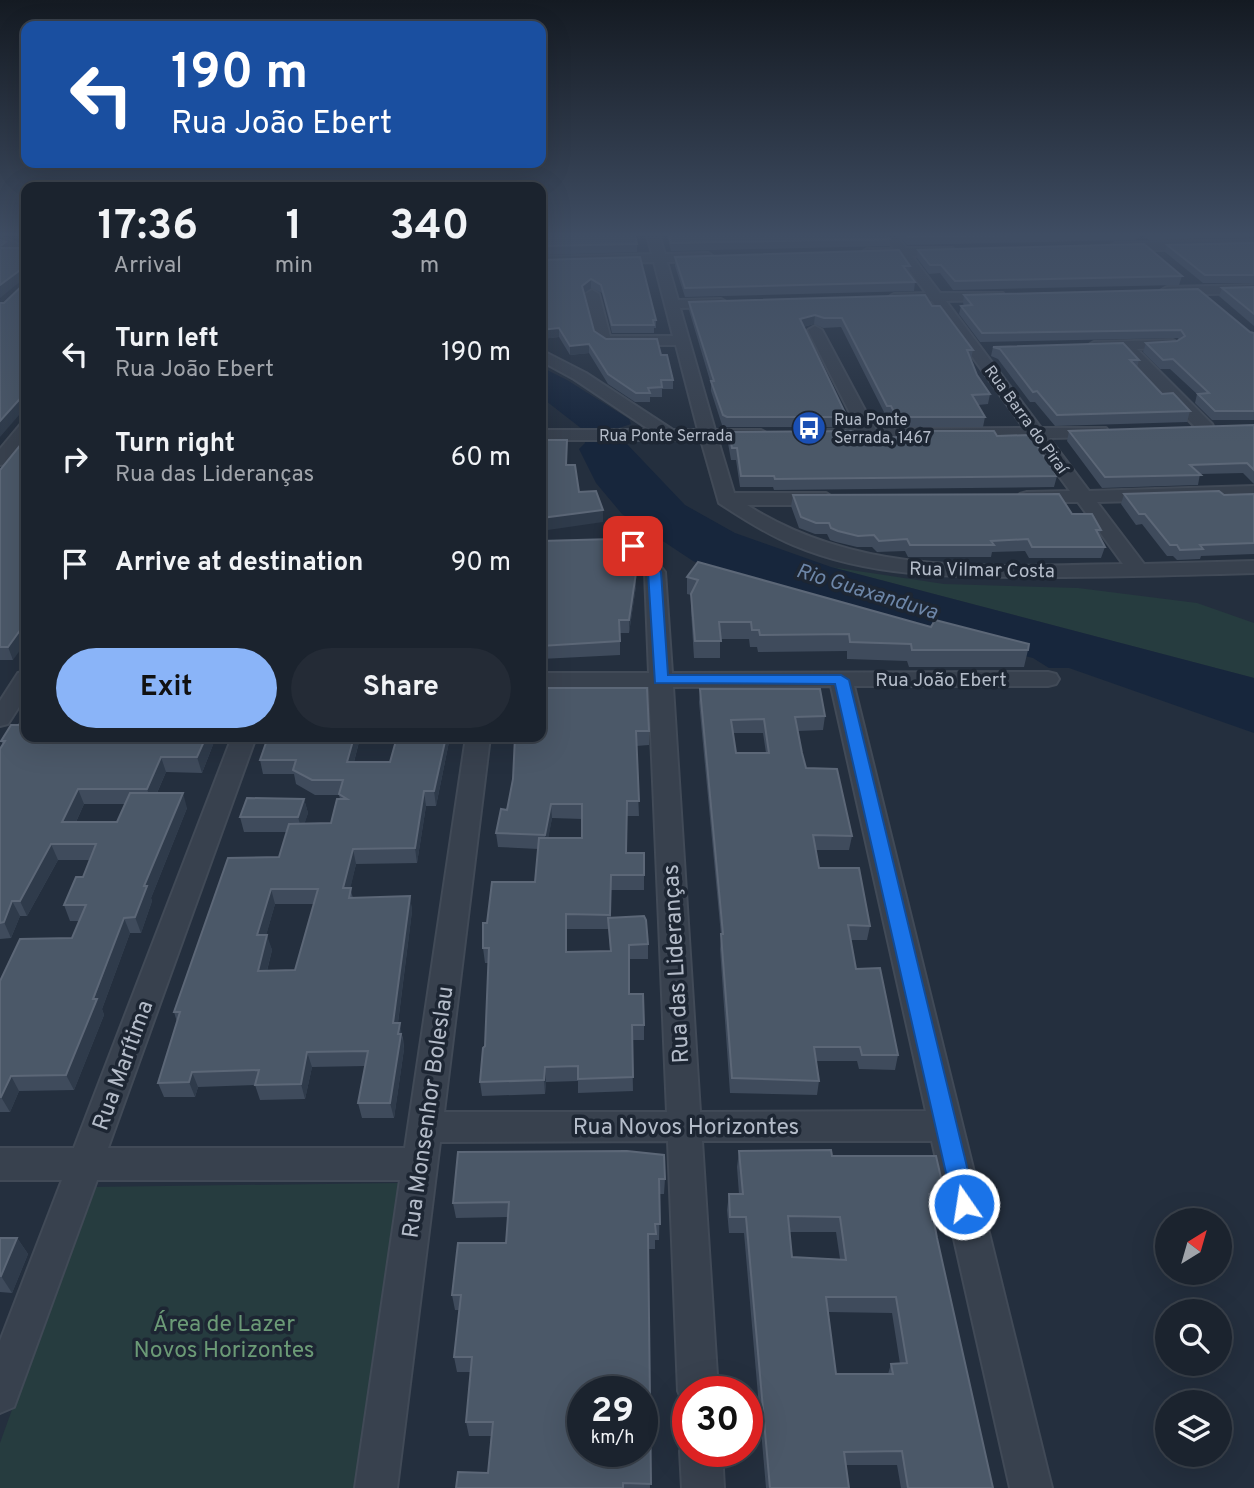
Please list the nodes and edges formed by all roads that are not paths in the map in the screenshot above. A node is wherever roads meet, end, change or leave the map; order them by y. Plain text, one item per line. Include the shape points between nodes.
1 (595, 304) edge
2 (672, 304) edge
3 (943, 304) edge
4 (815, 330) dead end
5 (682, 340) junction
6 (1174, 344) edge
7 (1124, 345) junction
8 (1084, 346) edge
9 (546, 358) edge
10 (1180, 429) edge
11 (1115, 431) edge
12 (21, 433) edge
13 (668, 434) junction
14 (1037, 434) junction
15 (0, 435) edge
16 (546, 435) edge
17 (709, 435) junction
18 (775, 435) edge
19 (802, 435) edge
20 (869, 435) junction
21 (21, 437) edge
22 (0, 460) edge
23 (1254, 492) edge
24 (1084, 497) junction
25 (850, 498) edge
26 (1002, 498) edge
27 (726, 499) junction
28 (633, 546) dead end
29 (1254, 567) edge
30 (1138, 570) junction
31 (1048, 679) dead end
32 (21, 680) edge
33 (546, 680) edge
34 (660, 680) junction
35 (841, 680) junction
36 (0, 681) edge
37 (21, 688) edge
38 (0, 719) edge
39 (242, 742) edge
40 (477, 742) edge
41 (684, 1126) junction
42 (946, 1126) junction
43 (425, 1127) junction
44 (0, 1164) edge
45 (85, 1164) junction
46 (420, 1164) junction
47 (697, 1376) edge
48 (0, 1393) edge
49 (702, 1467) edge
50 (376, 1488) edge
51 (703, 1488) edge
52 (1031, 1488) edge

1 - 5 street via 606,341
2 - 5 street
3 - 14 street, Rua Barra do Piraí via 982,349
4 - 20 street
5 - 17 street
6 - 7 street
7 - 8 street
7 - 10 street via 1212,428
9 - 13 street
11 - 14 street
12 - 15 street
13 - 16 street, Rua Ponte Serrada
13 - 17 street, Rua Ponte Serrada
14 - 20 street
14 - 24 street, Rua Barra do Piraí
17 - 18 street, Rua Ponte Serrada
17 - 27 street
19 - 20 street
21 - 22 street
23 - 24 street
24 - 26 street
24 - 30 street, Rua Barra do Piraí
25 - 27 street
27 - 30 street, Rua Vilmar Costa via 790,538 873,564 946,570
28 - 34 street, Rua das Lideranças via 655,572
29 - 30 street, Rua Vilmar Costa
31 - 35 street, Rua João Ebert
32 - 36 street
33 - 34 street, Rua João Ebert
34 - 35 street, Rua João Ebert
34 - 41 street, Rua das Lideranças
35 - 42 street
37 - 38 street
39 - 45 street, Rua Marítima
40 - 43 street, Rua Monsenhor Boleslau
41 - 42 street, Rua Novos Horizontes
41 - 43 street, Rua Novos Horizontes
41 - 47 street, Rua das Lideranças
42 - 52 street
43 - 46 street, Rua Monsenhor Boleslau
44 - 45 street
45 - 46 street
45 - 48 street, Rua Marítima
46 - 50 street, Rua Monsenhor Boleslau
49 - 51 street

